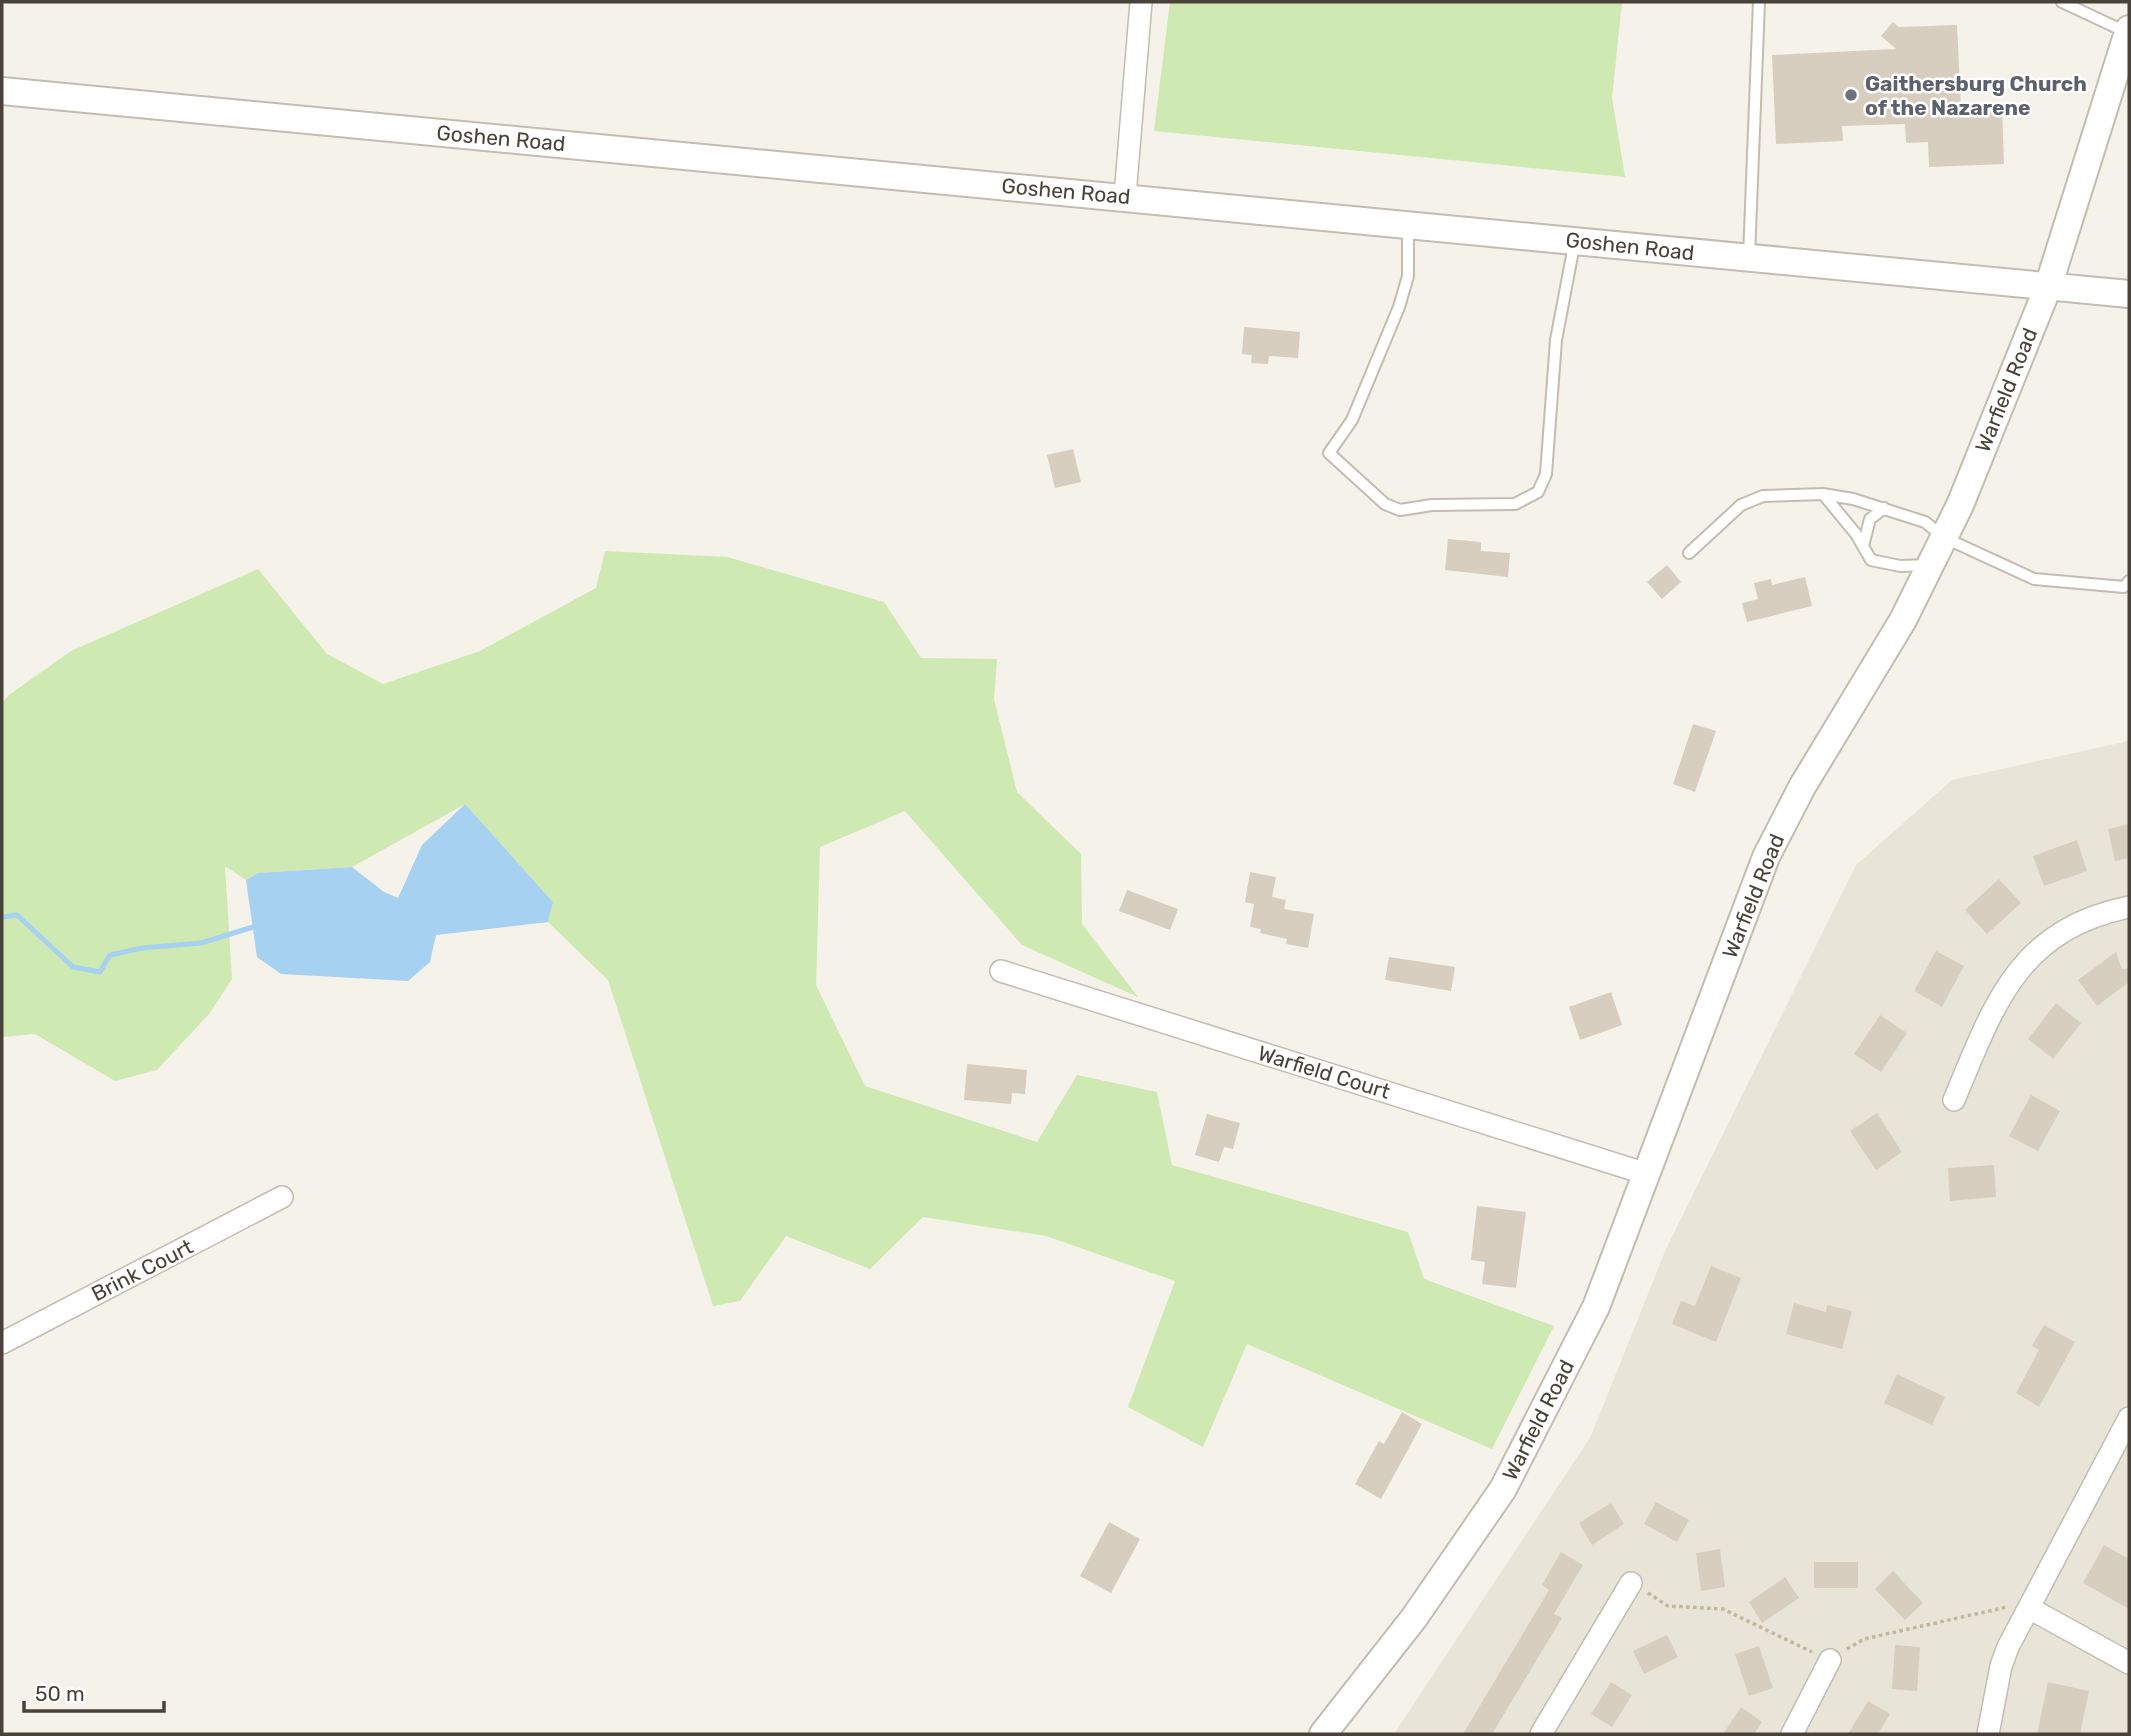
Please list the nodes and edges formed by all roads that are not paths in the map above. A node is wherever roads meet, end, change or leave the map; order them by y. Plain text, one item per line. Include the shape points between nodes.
1 (1141, 2) edge
2 (1759, 2) edge
3 (2062, 2) edge
4 (2128, 31) edge
5 (2, 91) edge
6 (1125, 196) junction
7 (1408, 224) junction
8 (1575, 240) junction
9 (1749, 257) junction
10 (2048, 287) junction
11 (2129, 294) edge
12 (1823, 494) junction
13 (1884, 508) junction
14 (1945, 538) junction
15 (1863, 546) junction
16 (1689, 553) dead end
17 (1931, 565) junction
18 (2129, 581) edge
19 (2129, 907) edge
20 (1001, 971) dead end
21 (1954, 1100) dead end
22 (1647, 1174) junction
23 (282, 1197) dead end
24 (2, 1343) edge
25 (2129, 1418) edge
26 (1631, 1583) road end
27 (2029, 1605) junction
28 (1830, 1660) road end
29 (2129, 1662) edge
30 (1323, 1734) edge
31 (1541, 1734) edge
32 (1792, 1734) edge
33 (1988, 1734) edge

1 - 6 street
2 - 9 lane
3 - 4 lane
4 - 10 street, Warfield Road
5 - 6 street, Goshen Road
6 - 7 street, Goshen Road
7 - 8 street, Goshen Road
7 - 8 lane via 1408,276 1399,307 1352,419 1329,453 1385,504 1399,510 1515,504 1538,492 1546,474 1556,340
8 - 9 street, Goshen Road
9 - 10 street, Goshen Road
10 - 11 street, Goshen Road
10 - 14 street, Warfield Road
12 - 13 lane
12 - 15 lane
12 - 16 lane via 1763,496 1741,505
13 - 14 lane via 1925,522
13 - 15 lane via 1870,519
14 - 17 street, Warfield Road
14 - 18 lane via 2034,579 2124,587
15 - 17 lane via 1871,560 1899,566
17 - 22 street, Warfield Road via 1766,857
19 - 21 street via 2098,913 2041,946 1991,1012
20 - 22 street, Warfield Court
22 - 30 street, Warfield Road via 1596,1307 1503,1489 1414,1618
23 - 24 street, Brink Court
25 - 27 street
26 - 31 street
27 - 29 street
27 - 33 street via 2001,1666
28 - 32 street

